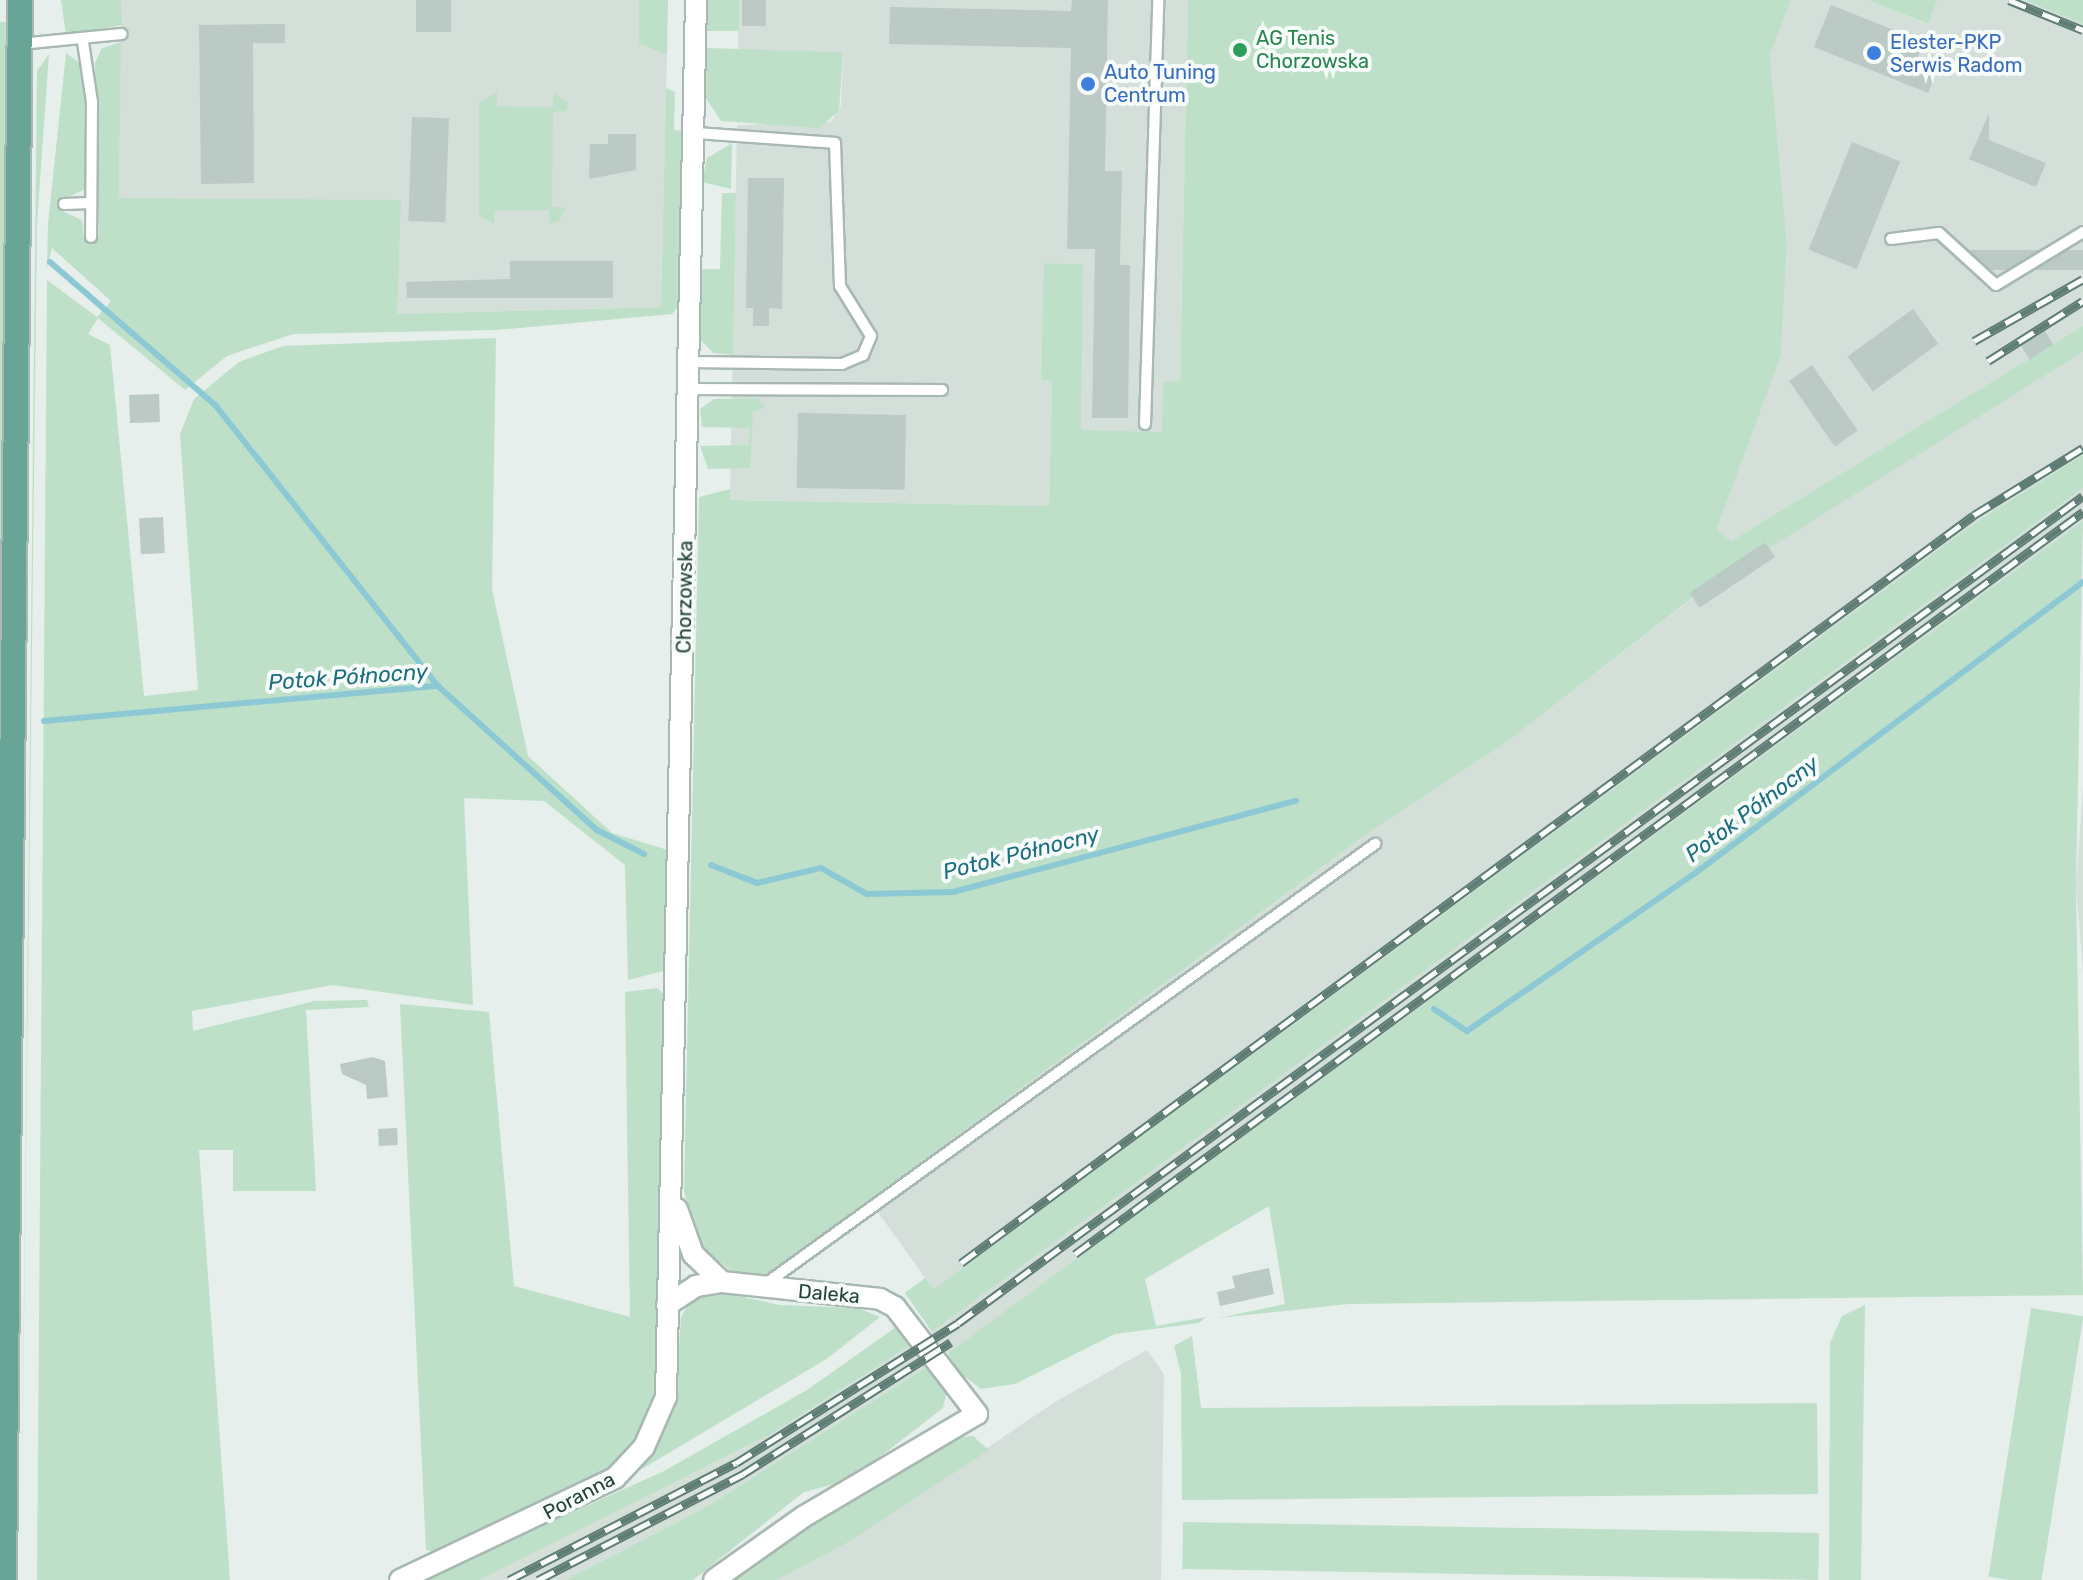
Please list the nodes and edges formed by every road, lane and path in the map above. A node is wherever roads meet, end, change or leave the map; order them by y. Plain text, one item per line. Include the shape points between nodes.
1 (20, 0) edge
2 (696, 0) edge
3 (1158, 0) edge
4 (122, 34) dead end
5 (83, 42) junction
6 (20, 44) junction
7 (694, 133) junction
8 (91, 203) junction
9 (64, 204) dead end
10 (2083, 232) edge
11 (91, 237) dead end
12 (1891, 239) dead end
13 (690, 362) junction
14 (689, 389) junction
15 (942, 390) dead end
16 (1145, 424) dead end
17 (1375, 844) dead end
18 (674, 1193) junction
19 (722, 1282) junction
20 (759, 1289) junction
21 (667, 1305) junction
22 (4, 1580) edge
23 (400, 1580) edge
24 (714, 1580) edge

1 - 6 main road
2 - 7 street, Chorzowska
3 - 16 lane
4 - 5 lane
5 - 6 lane
5 - 8 lane via 92,102
6 - 22 main road
7 - 13 street, Chorzowska
7 - 13 lane via 835,143 840,286 871,336 863,355 842,364
8 - 9 lane
8 - 11 lane
10 - 12 lane via 1996,285 1939,233
13 - 14 street, Chorzowska
14 - 15 lane
14 - 18 street, Chorzowska
17 - 20 lane
18 - 19 street via 687,1243
18 - 21 street, Poranna
19 - 20 street, Daleka
19 - 21 street, Daleka via 696,1286
20 - 24 street, Daleka via 880,1299 895,1307 977,1414 841,1493
21 - 23 street, Poranna via 666,1397 658,1424 624,1471 578,1500

